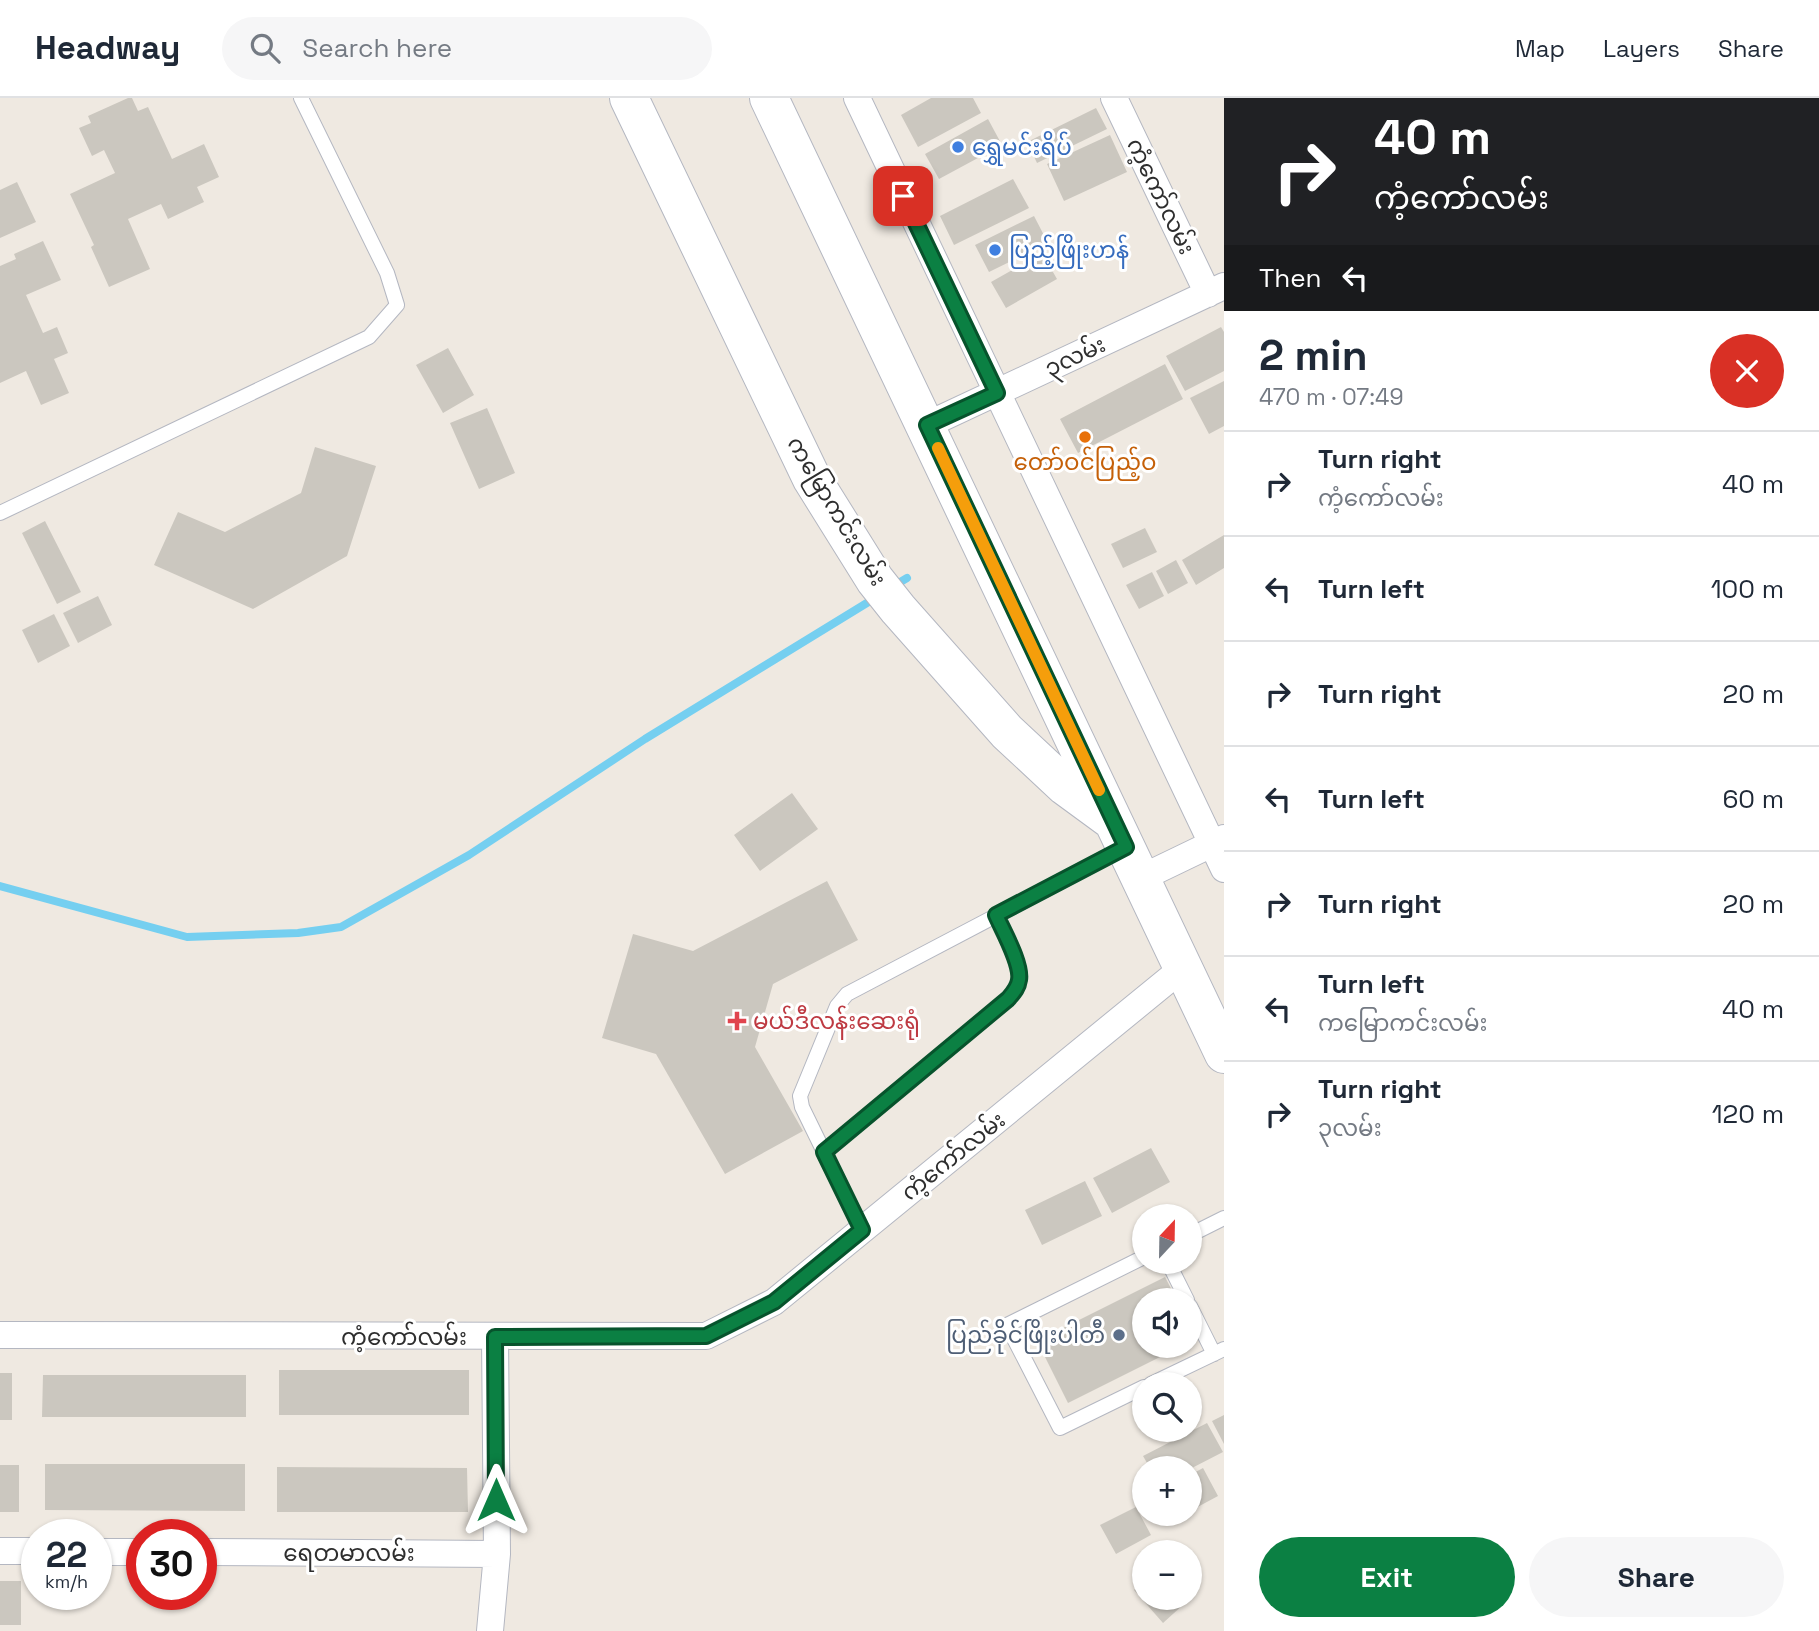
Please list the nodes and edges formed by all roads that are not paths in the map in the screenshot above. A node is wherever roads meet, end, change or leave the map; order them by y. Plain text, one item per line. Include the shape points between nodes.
1 (301, 98) edge
2 (629, 98) edge
3 (769, 98) edge
4 (857, 98) edge
5 (1114, 98) edge
6 (1216, 290) edge
7 (997, 393) junction
8 (927, 425) junction
9 (0, 513) edge
10 (1218, 841) edge
11 (1127, 849) junction
12 (1224, 869) edge
13 (996, 915) junction
14 (1184, 967) junction
15 (1224, 1054) edge
16 (824, 1152) junction
17 (1224, 1218) edge
18 (1202, 1229) edge
19 (862, 1230) junction
20 (1132, 1263) edge
21 (1202, 1325) edge
22 (0, 1335) edge
23 (495, 1337) junction
24 (1219, 1351) edge
25 (1176, 1372) edge
26 (1132, 1393) edge
27 (0, 1551) edge
28 (21, 1551) edge
29 (217, 1552) edge
30 (497, 1554) junction
31 (490, 1631) edge

1 - 9 lane via 387,273 397,305 369,337
2 - 11 main road, ကမြောကင်းလမ်း via 812,479 875,580 1007,732
3 - 8 main road, ကမြောကင်းလမ်း
4 - 7 street
5 - 6 street, ကံ့ကော်လမ်း
6 - 7 street, ၃လမ်း
7 - 8 street, ၃လမ်း
7 - 10 street
8 - 11 main road, ကမြောကင်းလမ်း
10 - 11 street
10 - 12 street
11 - 13 lane
11 - 14 main road, ကမြောကင်းလမ်း
13 - 16 lane via 1017,963 1017,988
13 - 16 lane via 847,994 837,1006 800,1096
14 - 15 main road, ကမြောကင်းလမ်း
14 - 19 street, ကံ့ကော်လမ်း
16 - 19 lane
17 - 18 lane
19 - 23 street, ကံ့ကော်လမ်း via 774,1302 706,1336
20 - 26 lane via 1007,1325 1060,1428
21 - 24 lane
22 - 23 street, ကံ့ကော်လမ်း
23 - 30 street
24 - 25 lane
27 - 28 street
29 - 30 street, ရေတမာလမ်း
30 - 31 street

